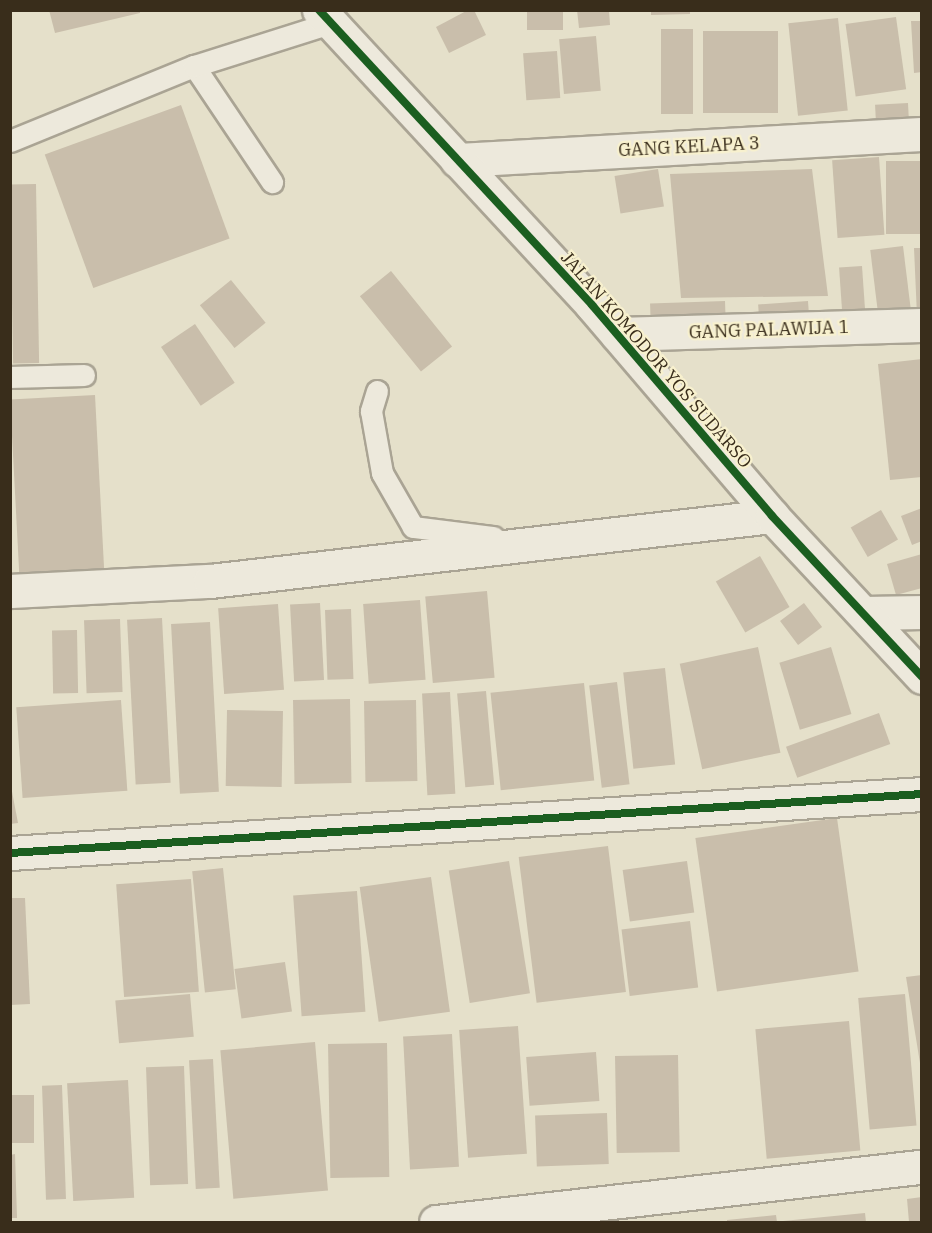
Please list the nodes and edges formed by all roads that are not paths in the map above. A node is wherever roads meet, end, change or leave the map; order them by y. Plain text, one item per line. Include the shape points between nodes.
1 (324, 17) edge
2 (194, 66) junction
3 (921, 134) edge
4 (10, 141) edge
5 (457, 160) junction
6 (272, 182) dead end
7 (921, 325) edge
8 (617, 334) junction
9 (84, 375) dead end
10 (10, 377) edge
11 (377, 391) dead end
12 (772, 516) junction
13 (583, 539) junction
14 (10, 591) edge
15 (921, 612) edge
16 (865, 613) junction
17 (921, 677) edge
18 (921, 794) edge
19 (10, 853) edge
20 (921, 1167) edge
21 (436, 1222) edge

1 - 2 lane
1 - 5 street, JALAN KOMODOR YOS SUDARSO
2 - 4 lane
2 - 6 lane
3 - 5 street, GANG KELAPA 3
5 - 8 street, JALAN KOMODOR YOS SUDARSO
7 - 8 street, GANG PALAWIJA 1
8 - 12 street, JALAN KOMODOR YOS SUDARSO
9 - 10 lane
11 - 13 lane via 371,411 382,473 413,527 479,537
12 - 13 street
12 - 16 street, JALAN KOMODOR YOS SUDARSO
13 - 14 street via 210,581
15 - 16 street
16 - 17 street, JALAN KOMODOR YOS SUDARSO
18 - 19 street
20 - 21 street

